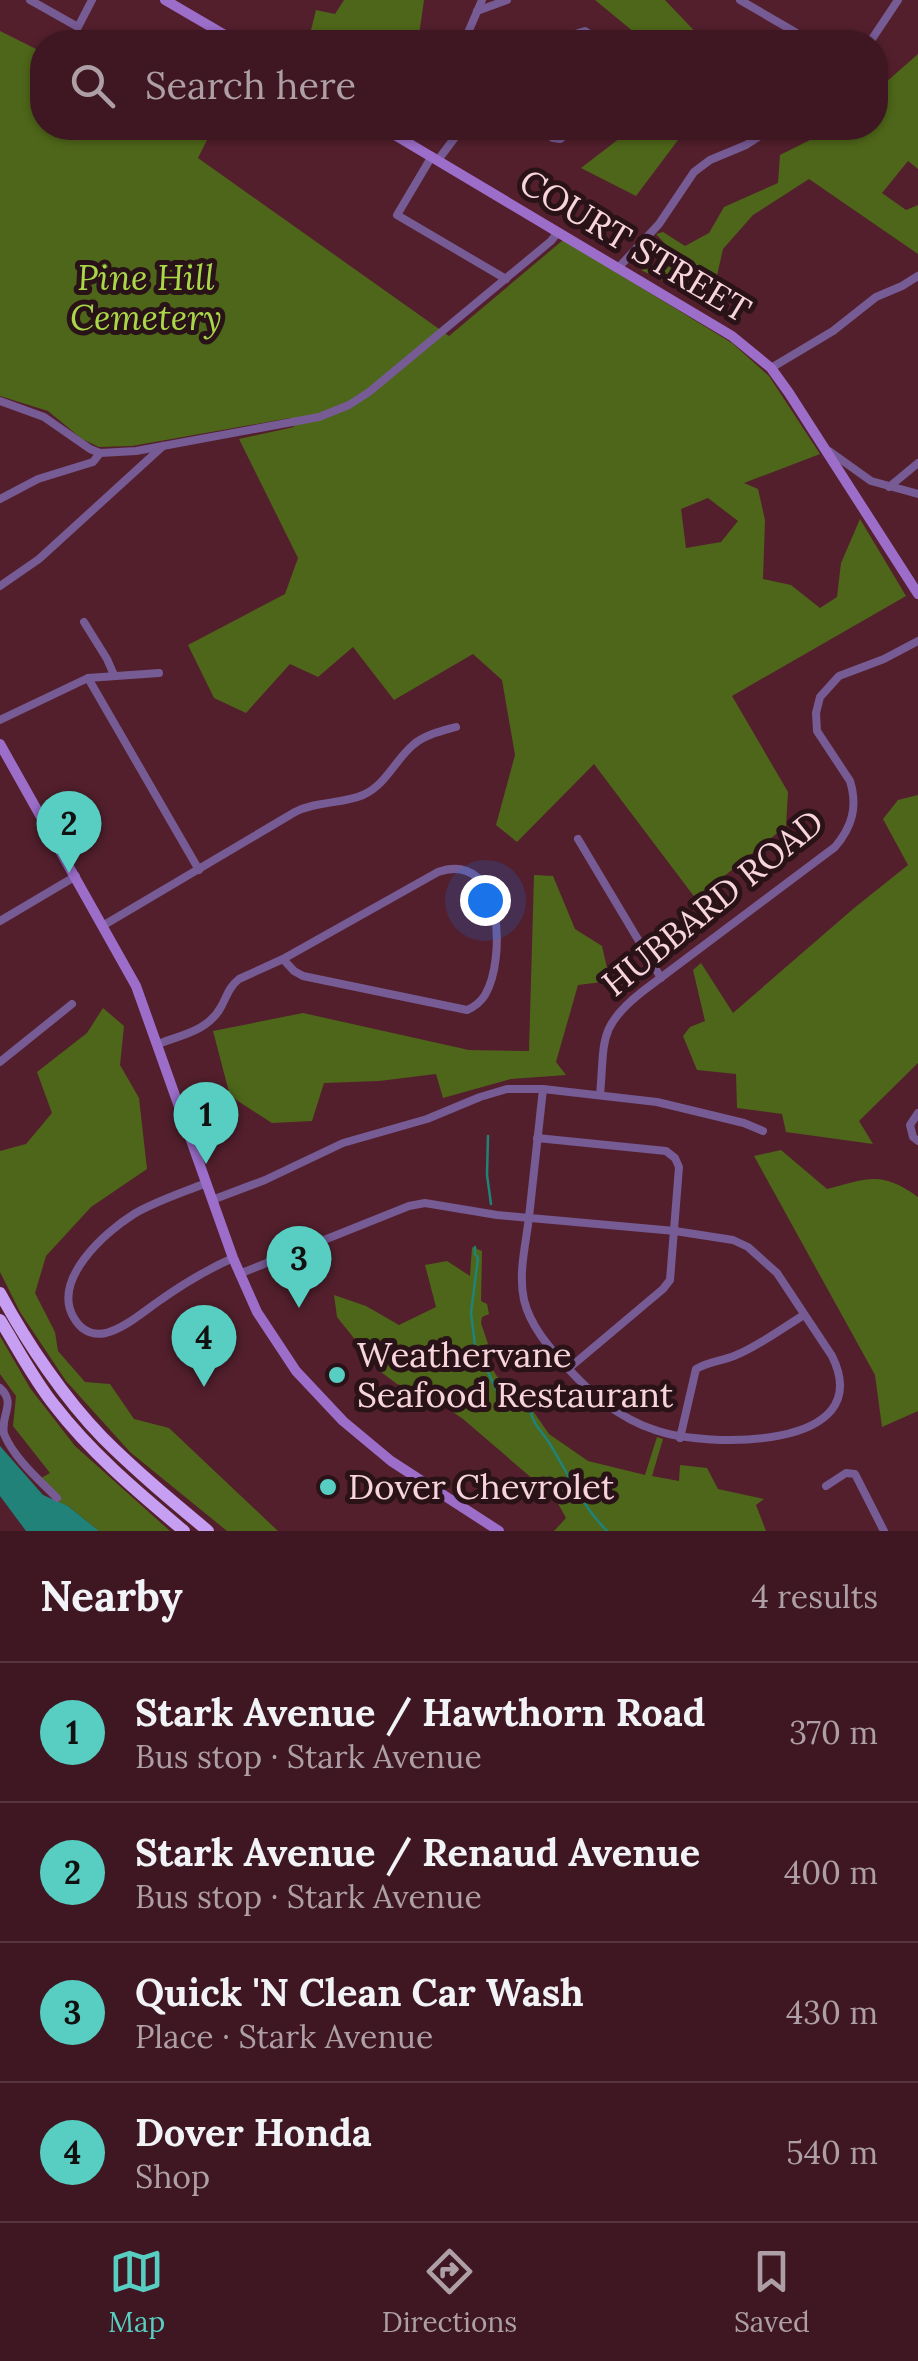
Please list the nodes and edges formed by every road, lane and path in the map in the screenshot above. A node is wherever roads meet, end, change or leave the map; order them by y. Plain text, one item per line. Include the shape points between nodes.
1 (30, 0) edge
2 (92, 0) edge
3 (165, 0) edge
4 (482, 0) edge
5 (508, 0) edge
6 (740, 0) edge
7 (898, 0) edge
8 (477, 10) junction
9 (216, 30) edge
10 (469, 30) edge
11 (792, 30) edge
12 (878, 30) edge
13 (404, 140) edge
14 (451, 140) edge
15 (754, 140) edge
16 (435, 158) junction
17 (558, 232) junction
18 (618, 266) junction
19 (918, 276) edge
20 (506, 279) junction
21 (771, 368) junction
22 (0, 402) edge
23 (165, 445) junction
24 (826, 448) junction
25 (100, 453) junction
26 (918, 463) edge
27 (870, 481) junction
28 (889, 487) junction
29 (918, 494) edge
30 (0, 498) edge
31 (856, 499) junction
32 (0, 586) edge
33 (918, 594) edge
34 (84, 622) dead end
35 (918, 642) edge
36 (159, 673) dead end
37 (114, 675) junction
38 (88, 678) junction
39 (0, 720) edge
40 (456, 727) dead end
41 (0, 744) edge
42 (578, 839) dead end
43 (199, 870) junction
44 (76, 876) junction
45 (0, 921) edge
46 (104, 925) junction
47 (283, 958) junction
48 (661, 978) junction
49 (72, 1004) dead end
50 (158, 1044) junction
51 (0, 1062) edge
52 (543, 1089) junction
53 (600, 1095) junction
54 (918, 1113) edge
55 (762, 1131) dead end
56 (537, 1138) junction
57 (918, 1141) edge
58 (206, 1184) junction
59 (212, 1200) junction
60 (529, 1218) junction
61 (675, 1231) junction
62 (233, 1258) junction
63 (239, 1274) junction
64 (0, 1293) edge
65 (804, 1315) junction
66 (0, 1320) edge
67 (568, 1369) junction
68 (0, 1388) edge
69 (680, 1438) junction
70 (826, 1486) dead end
71 (56, 1498) dead end
72 (184, 1531) edge
73 (208, 1531) edge
74 (499, 1531) edge
75 (884, 1531) edge

1 - 2 street via 78,26
3 - 9 main road
4 - 8 street
5 - 8 street
6 - 11 street
7 - 12 street
8 - 10 street
13 - 16 main road, COURT STREET
14 - 16 street
15 - 18 street via 694,172 659,224
16 - 17 main road, COURT STREET
16 - 20 street via 398,216
17 - 18 main road, COURT STREET
17 - 20 street
18 - 21 main road, COURT STREET
19 - 21 street
20 - 23 street via 348,405 302,421
21 - 24 main road, COURT STREET
22 - 25 street via 44,417
23 - 25 street
23 - 32 street
24 - 27 street
24 - 31 main road, COURT STREET
25 - 30 street via 93,462
26 - 28 street
27 - 28 street
27 - 31 street
28 - 29 street
31 - 33 main road, COURT STREET
34 - 37 street
35 - 48 street, HUBBARD ROAD via 838,676 820,697 817,731 852,790 846,835
36 - 37 street
37 - 38 street
38 - 39 street
38 - 43 street
40 - 43 street via 413,744 367,794 302,808
41 - 44 main road
42 - 48 street
43 - 46 street
44 - 45 street
44 - 46 main road
46 - 50 main road
47 - 47 street via 447,868 479,879 496,915 489,986 467,1010 303,976
47 - 50 street via 232,984 206,1025
48 - 53 street, HUBBARD ROAD via 610,1023
49 - 51 street
50 - 58 main road
52 - 53 street
52 - 56 street
52 - 59 street via 488,1094 342,1143
53 - 55 street via 679,1107
54 - 57 street via 910,1125
56 - 60 street
56 - 61 street via 672,1154 679,1172
58 - 59 main road
58 - 62 street via 143,1209 100,1240 69,1286 69,1309 82,1329 108,1332
59 - 62 main road
60 - 61 street
60 - 63 street via 417,1204
60 - 67 street via 524,1298 533,1324
61 - 65 street via 748,1247 777,1273
61 - 67 street via 667,1285
62 - 63 main road
63 - 74 main road via 296,1370 336,1415 390,1461
64 - 73 highway via 38,1358 101,1436
65 - 69 street via 750,1349 696,1369
65 - 69 street via 838,1372 839,1397 831,1412 772,1437
66 - 72 highway via 78,1434
67 - 69 street via 622,1416
68 - 71 street via 7,1398 5,1437
70 - 75 street via 855,1474

